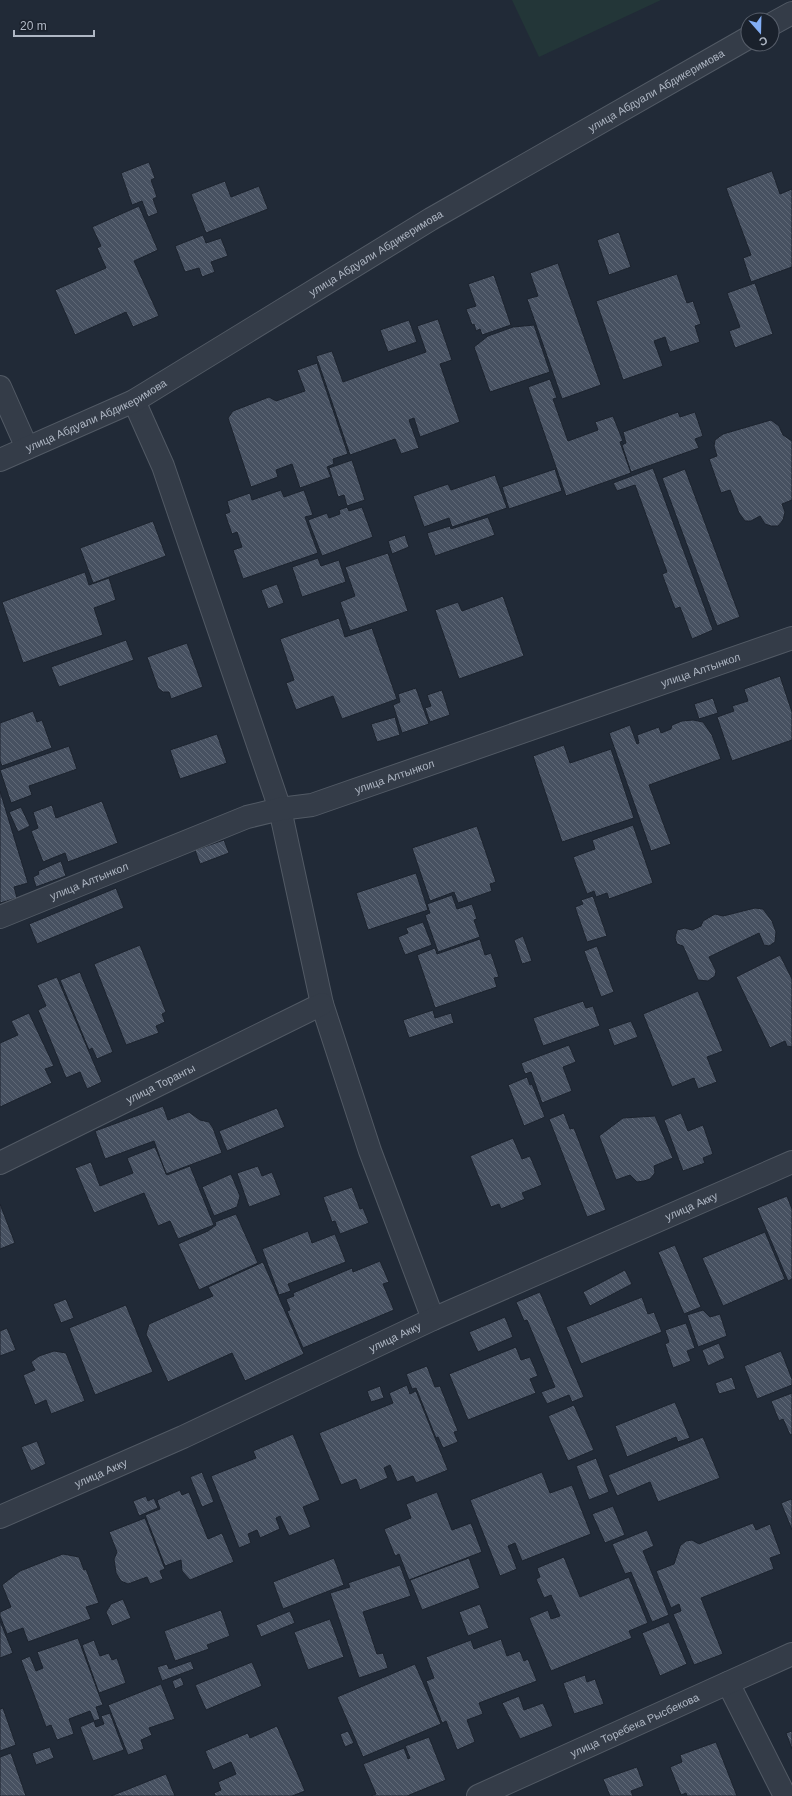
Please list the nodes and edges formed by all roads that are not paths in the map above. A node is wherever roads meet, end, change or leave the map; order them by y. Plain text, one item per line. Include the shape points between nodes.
1 (792, 13) edge
2 (780, 20) edge
3 (740, 43) edge
4 (0, 387) edge
5 (134, 401) junction
6 (27, 448) junction
7 (0, 460) edge
8 (792, 638) edge
9 (280, 808) junction
10 (0, 917) edge
11 (322, 1004) junction
12 (792, 1162) edge
13 (0, 1163) edge
14 (433, 1319) junction
15 (0, 1517) edge
16 (792, 1654) edge
17 (728, 1682) junction
18 (478, 1796) edge
19 (785, 1796) edge

1 - 2 street
3 - 5 street, улица Абдуали Абдикеримова via 431,219
4 - 6 street
5 - 6 street, улица Абдуали Абдикеримова
5 - 9 street via 162,466
6 - 7 street, улица Абдуали Абдикеримова
8 - 9 street, улица Алтынкол via 312,805
9 - 10 street, улица Алтынкол via 247,817
9 - 11 street
11 - 13 street, улица Торангы
11 - 14 street via 370,1151
12 - 14 street, улица Акку
14 - 15 street, улица Акку via 183,1437
16 - 17 street, улица Торебека Рысбекова
17 - 18 street, улица Торебека Рысбекова
17 - 19 street

